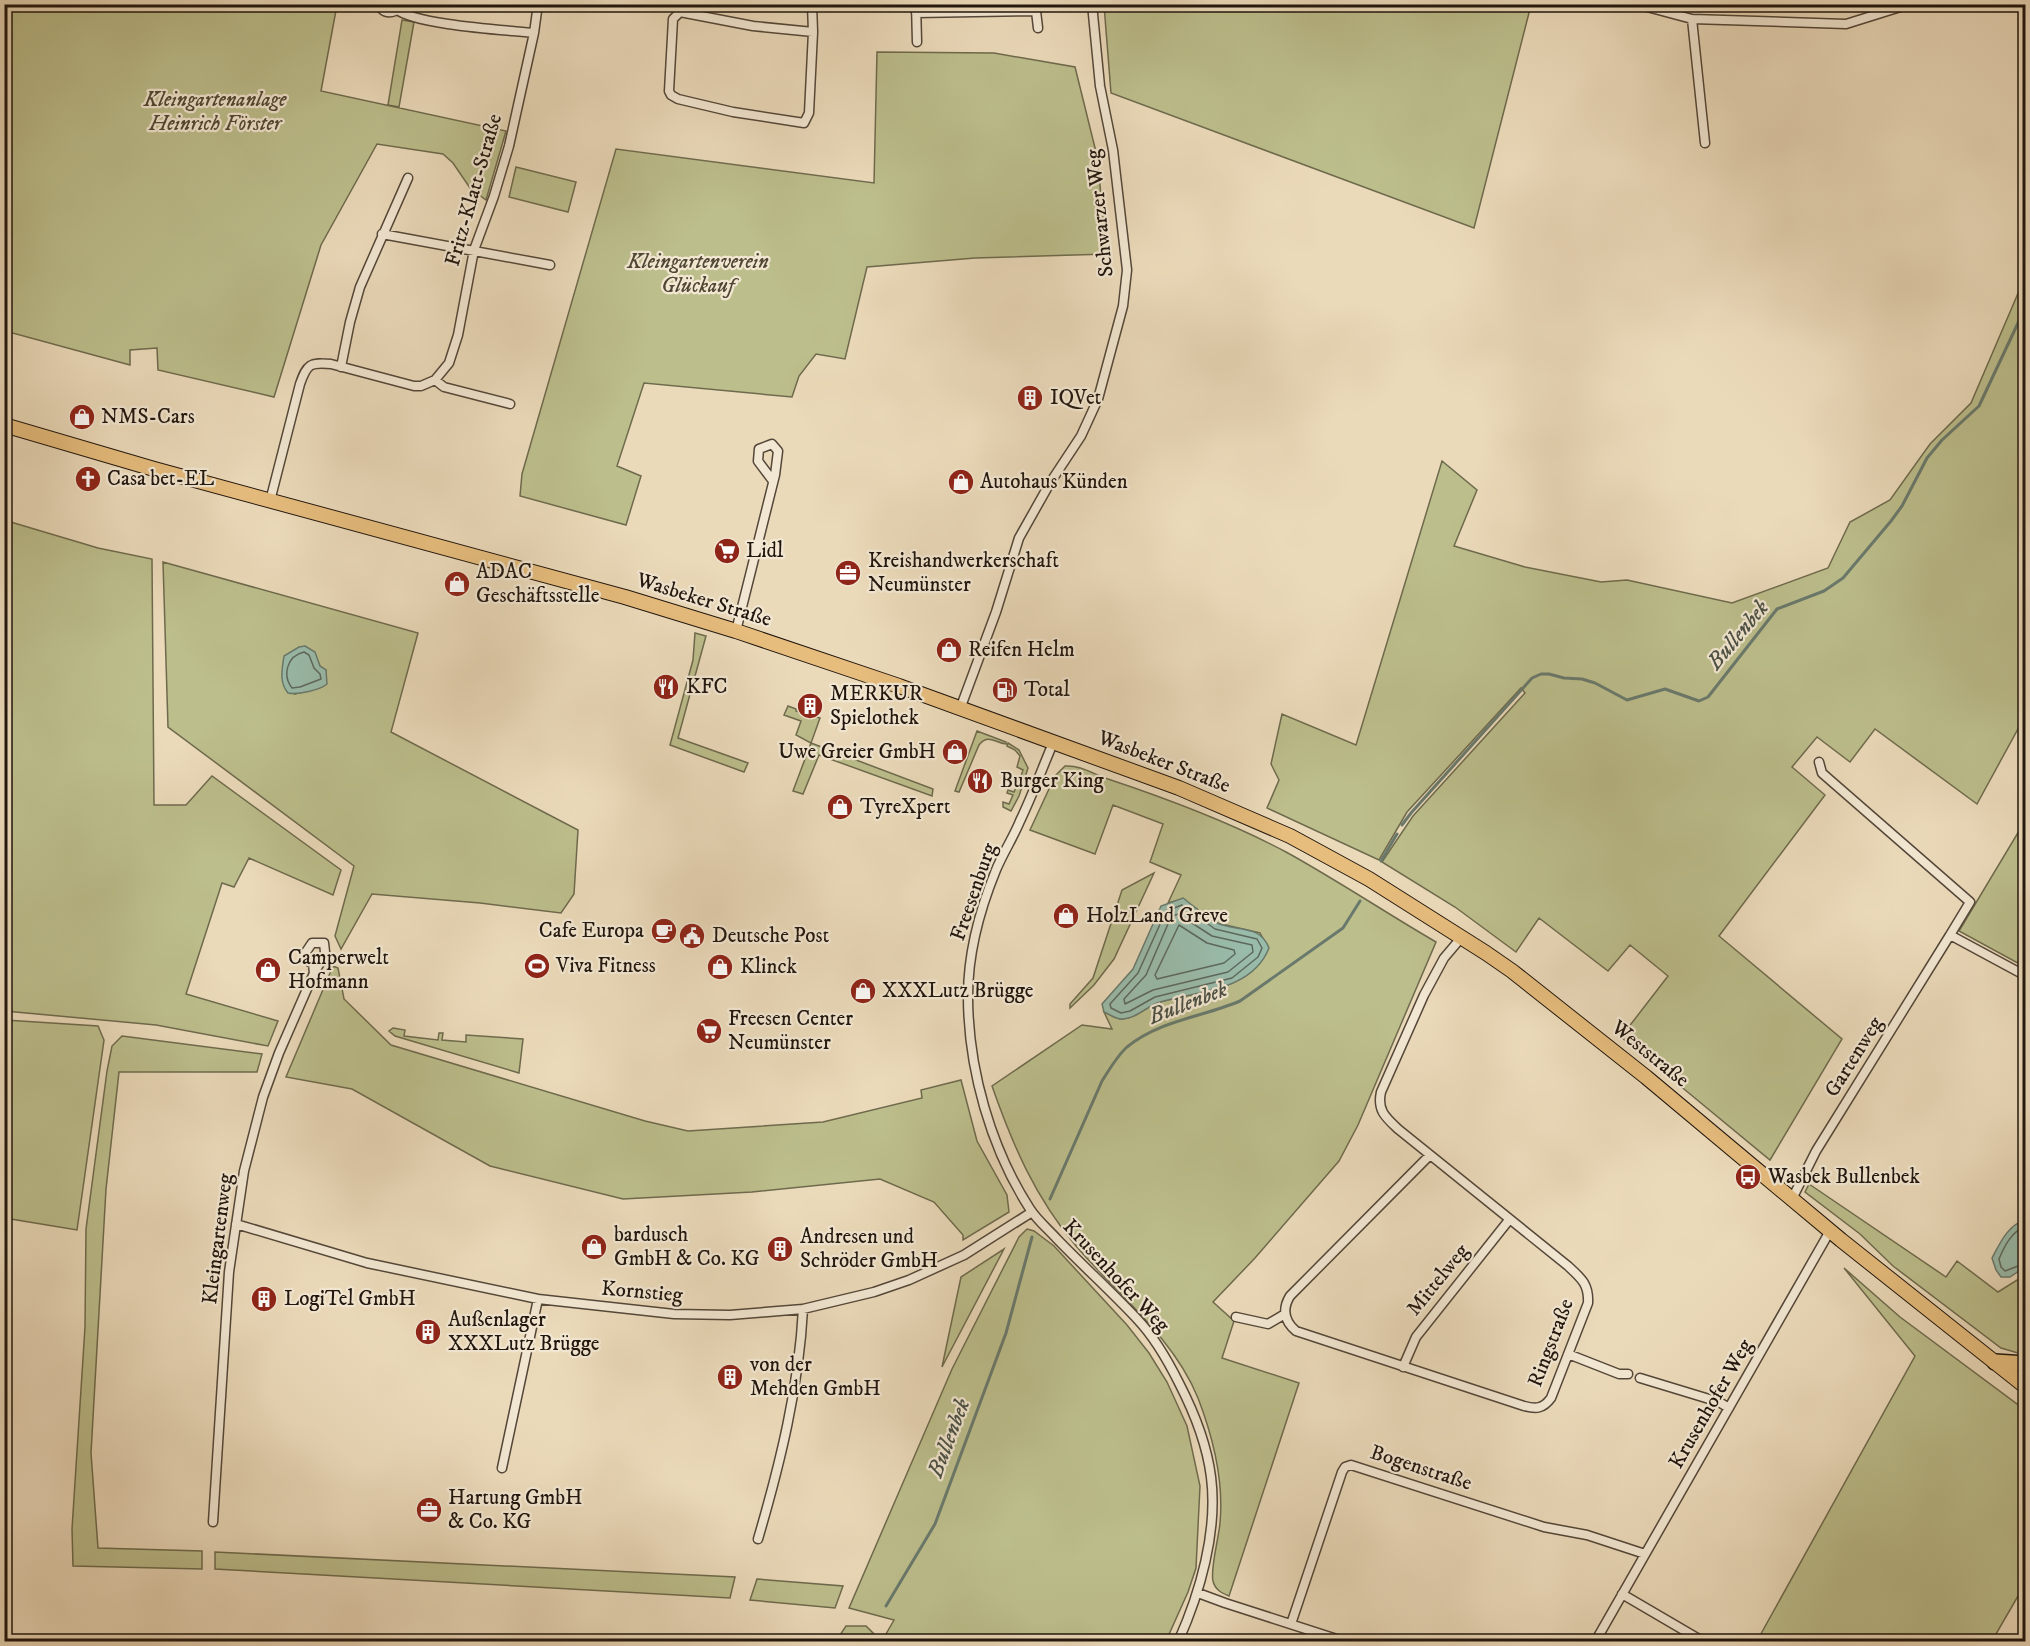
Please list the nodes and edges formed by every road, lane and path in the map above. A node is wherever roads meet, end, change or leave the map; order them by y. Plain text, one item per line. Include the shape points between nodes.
1 (379, 4) edge
2 (538, 4) edge
3 (812, 4) edge
4 (1092, 4) edge
5 (1636, 4) edge
6 (1910, 4) edge
7 (398, 7) edge
8 (1036, 8) edge
9 (916, 9) edge
10 (1692, 19) junction
11 (1038, 28) dead end
12 (813, 32) junction
13 (534, 33) junction
14 (917, 42) dead end
15 (1705, 142) dead end
16 (408, 178) dead end
17 (382, 234) junction
18 (474, 250) junction
19 (550, 265) dead end
20 (341, 367) junction
21 (435, 380) junction
22 (510, 404) dead end
23 (4, 425) edge
24 (773, 482) dead end
25 (270, 501) junction
26 (736, 631) junction
27 (960, 709) junction
28 (1053, 743) junction
29 (1819, 762) dead end
30 (1369, 879) joint
31 (1950, 935) junction
32 (1461, 938) junction
33 (314, 973) dead end
34 (2025, 976) edge
35 (1429, 1156) junction
36 (1792, 1199) junction
37 (1032, 1212) junction
38 (1509, 1220) junction
39 (236, 1224) junction
40 (1043, 1225) joint
41 (1830, 1231) junction
42 (538, 1299) junction
43 (803, 1309) junction
44 (1285, 1314) junction
45 (1236, 1317) dead end
46 (1568, 1354) junction
47 (1995, 1362) junction
48 (2025, 1364) edge
49 (1403, 1367) junction
50 (1628, 1374) dead end
51 (1640, 1378) dead end
52 (2025, 1387) edge
53 (1729, 1408) junction
54 (502, 1468) dead end
55 (213, 1522) dead end
56 (758, 1539) dead end
57 (1645, 1554) junction
58 (1198, 1593) junction
59 (1622, 1594) junction
60 (1291, 1624) junction
61 (1178, 1641) edge
62 (1346, 1641) edge
63 (1595, 1641) edge
64 (1704, 1641) edge

1 - 7 street via 387,12
2 - 13 street, Fritz-Klatt-Straße
3 - 12 street
4 - 27 street, Schwarzer Weg via 1126,270 1123,306 1098,399 1082,436 1019,538
5 - 10 street
6 - 10 street via 1846,24
7 - 13 street via 406,15 443,23
8 - 9 street
8 - 11 street
9 - 14 street
10 - 15 street
12 - 12 street via 809,113 804,123 678,99 669,91 673,19 678,13
13 - 18 street, Fritz-Klatt-Straße via 509,146
16 - 17 street
17 - 18 street
17 - 20 street via 356,300
18 - 19 street
18 - 21 street, Fritz-Klatt-Straße via 458,335 449,363
20 - 21 street via 414,386
20 - 25 street via 314,363 306,369
21 - 22 street via 444,387
23 - 25 main road, Wasbeker Straße
24 - 26 street
25 - 26 main road, Wasbeker Straße
26 - 27 main road, Wasbeker Straße
27 - 28 main road, Wasbeker Straße
28 - 30 main road, Wasbeker Straße via 1240,814
28 - 37 street, Freesenburg via 996,870 982,911 971,958 968,996 970,1039 986,1107 1010,1175
29 - 31 street, Gartenweg via 1822,773 1970,902
30 - 32 main road, Weststraße
31 - 34 street
31 - 36 street, Gartenweg via 1816,1150
32 - 35 street, Ringstraße via 1444,958 1424,995 1378,1103 1383,1116
32 - 36 main road, Weststraße via 1551,1000
33 - 39 street, Kleingartenweg via 263,1097 244,1171
35 - 38 street, Ringstraße
35 - 44 street via 1290,1296
36 - 41 main road, Weststraße
37 - 40 street, Freesenburg
37 - 43 street, Kornstieg via 964,1255 909,1280
38 - 46 street, Ringstraße via 1582,1278 1588,1288 1588,1303
38 - 49 street, Mittelweg via 1416,1336
39 - 42 street, Kornstieg via 367,1263
39 - 55 street, Kleingartenweg via 229,1272
40 - 58 street, Krusenhofer Weg via 1140,1322 1189,1402 1211,1477 1208,1551
41 - 47 main road, Weststraße
41 - 53 street, Krusenhofer Weg
42 - 43 street, Kornstieg via 674,1314 730,1315
42 - 54 street
43 - 56 street via 790,1410
44 - 45 street via 1268,1324
44 - 49 street, Ringstraße via 1296,1331
46 - 49 street, Ringstraße via 1551,1398 1545,1406 1536,1408
46 - 50 street
47 - 48 highway
47 - 52 main road, Weststraße
51 - 53 street
53 - 57 street, Krusenhofer Weg
57 - 59 street, Krusenhofer Weg
57 - 60 street, Bogenstraße via 1587,1535 1544,1527 1351,1465 1342,1472
58 - 60 street
58 - 61 street, Krusenhofer Weg
59 - 63 street, Krusenhofer Weg
59 - 64 street
60 - 62 street

